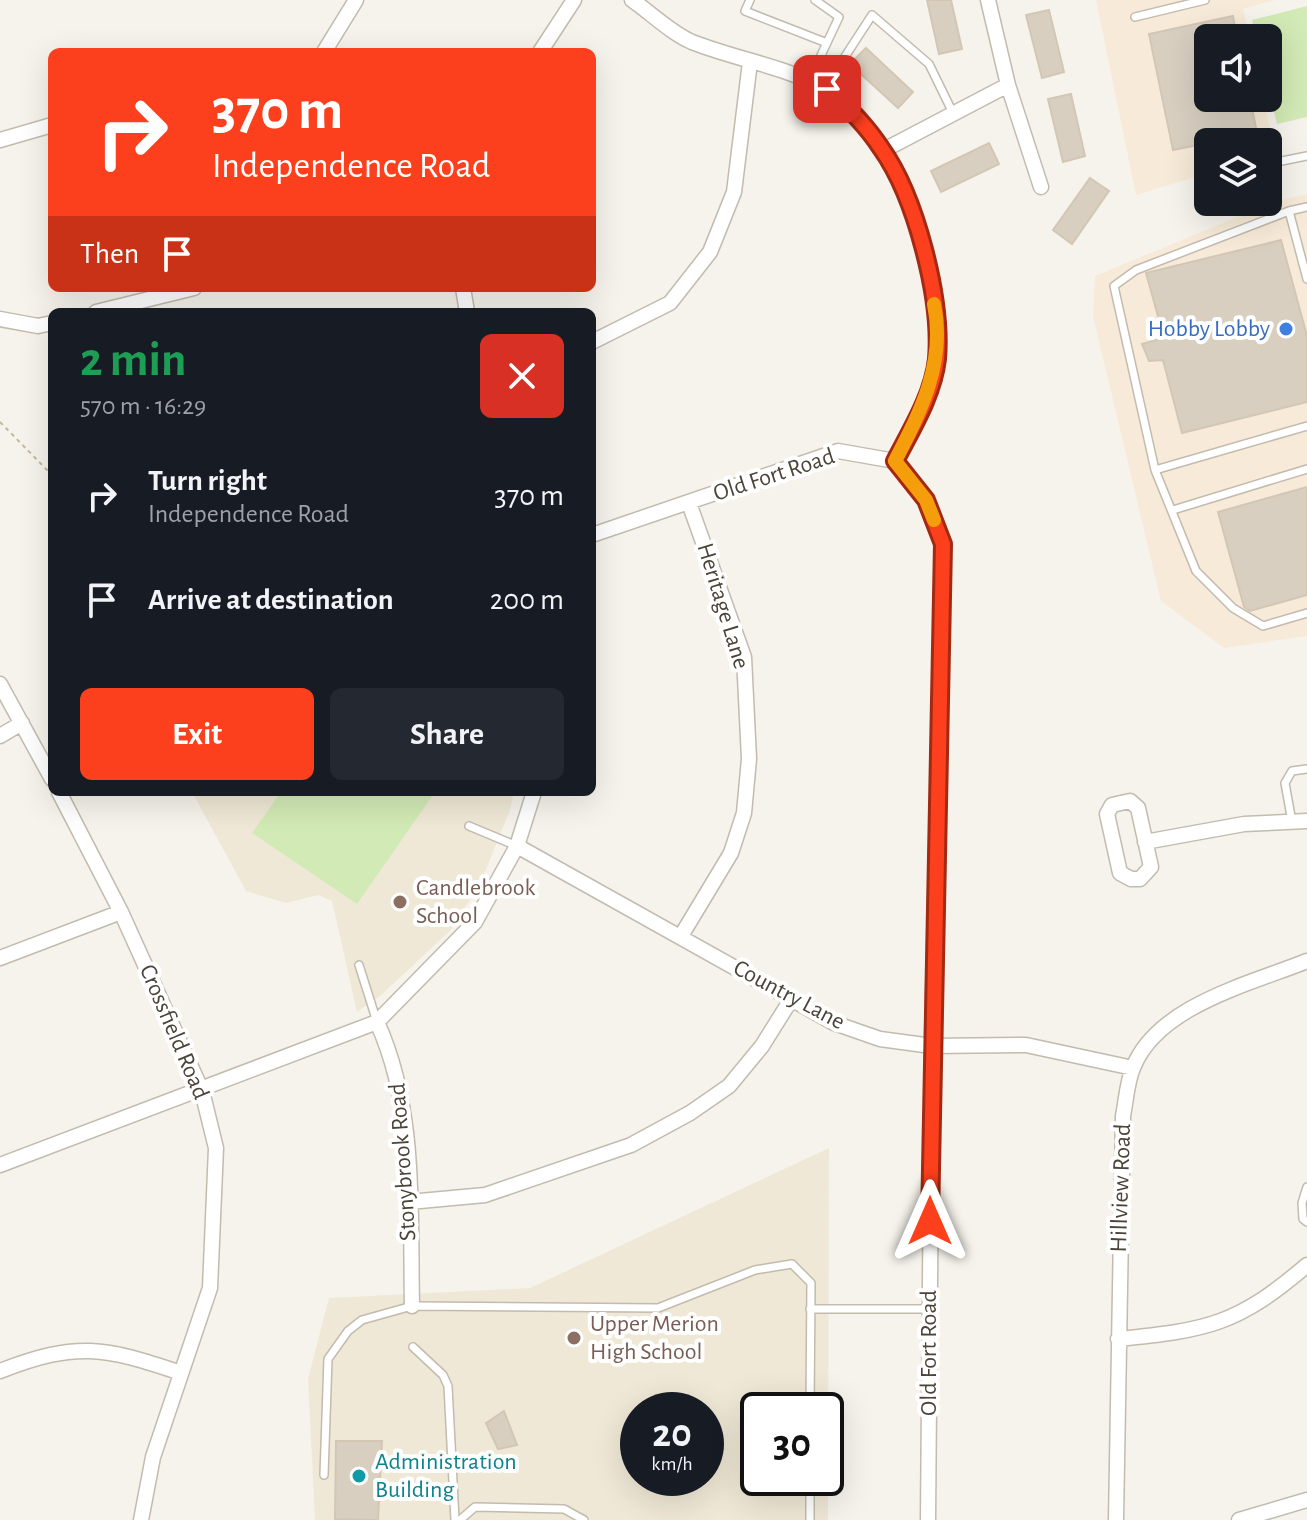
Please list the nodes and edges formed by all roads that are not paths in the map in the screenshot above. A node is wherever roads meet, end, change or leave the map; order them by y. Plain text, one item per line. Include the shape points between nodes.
1 (356, 0) edge
2 (574, 0) edge
3 (632, 0) edge
4 (750, 0) edge
5 (815, 0) edge
6 (988, 0) edge
7 (1205, 0) edge
8 (1135, 17) dead end
9 (827, 43) junction
10 (326, 48) edge
11 (543, 48) edge
12 (750, 62) junction
13 (816, 66) junction
14 (809, 81) junction
15 (1008, 85) junction
16 (954, 113) junction
17 (48, 126) edge
18 (0, 140) edge
19 (884, 150) junction
20 (1307, 156) edge
21 (1282, 161) edge
22 (1041, 187) dead end
23 (1307, 207) edge
24 (1289, 211) junction
25 (1307, 279) edge
26 (178, 292) edge
27 (112, 308) edge
28 (0, 319) edge
29 (48, 324) edge
30 (596, 340) edge
31 (1307, 426) edge
32 (895, 461) junction
33 (1307, 469) edge
34 (1155, 470) junction
35 (689, 503) junction
36 (1173, 510) junction
37 (596, 534) edge
38 (1307, 613) edge
39 (0, 684) edge
40 (22, 723) junction
41 (0, 736) edge
42 (1307, 769) edge
43 (48, 772) edge
44 (61, 796) edge
45 (533, 796) edge
46 (1299, 822) edge
47 (469, 826) dead end
48 (1145, 842) junction
49 (517, 846) junction
50 (121, 912) junction
51 (681, 936) junction
52 (0, 958) edge
53 (1307, 961) edge
54 (359, 965) dead end
55 (792, 998) junction
56 (377, 1022) junction
57 (932, 1046) junction
58 (1133, 1068) junction
59 (202, 1091) junction
60 (0, 1165) edge
61 (1307, 1187) edge
62 (409, 1202) junction
63 (1307, 1222) edge
64 (1307, 1265) edge
65 (412, 1306) junction
66 (810, 1309) junction
67 (929, 1309) junction
68 (1118, 1339) junction
69 (413, 1347) dead end
70 (0, 1371) edge
71 (181, 1373) junction
72 (810, 1392) edge
73 (324, 1475) dead end
74 (810, 1496) edge
75 (1307, 1500) edge
76 (141, 1520) edge
77 (458, 1520) edge
78 (584, 1520) edge
79 (810, 1520) edge
80 (928, 1520) edge
81 (1116, 1520) edge
82 (1239, 1520) edge

1 - 10 street
2 - 11 street
3 - 12 street via 688,40
4 - 9 lane via 745,11
5 - 9 lane via 839,17
6 - 15 street
7 - 8 lane
9 - 13 lane
12 - 14 street
12 - 30 street via 734,192 710,252 670,303
13 - 14 lane
13 - 16 lane via 835,72 872,15 929,64
14 - 19 street via 827,89 857,116
15 - 16 street
15 - 22 street
16 - 19 street
17 - 18 street
19 - 32 street via 912,211 936,313 937,361 922,408
20 - 21 lane
23 - 24 lane
24 - 25 lane
24 - 34 lane via 1136,270 1114,286
26 - 27 street
28 - 29 street
31 - 34 lane
32 - 35 street, Old Fort Road via 838,451
32 - 57 street, Old Fort Road via 926,500 943,544
33 - 36 lane
34 - 36 lane
35 - 37 street, Old Fort Road
35 - 51 street, Heritage Lane via 744,657 749,759 744,813 731,853
36 - 38 lane via 1196,571 1233,608 1263,626
39 - 40 street
40 - 41 street
40 - 43 street
42 - 46 lane via 1292,771 1285,783
44 - 50 street, Crossfield Road
45 - 49 street
46 - 48 street via 1244,824
47 - 49 lane
48 - 48 street via 1138,808 1130,801 1112,805 1107,814 1120,873 1140,879 1151,867
49 - 51 street, Country Lane
49 - 56 street via 475,922
50 - 52 street
50 - 59 street, Crossfield Road
51 - 55 street, Country Lane
53 - 58 street, Hillview Road via 1171,1019
54 - 56 lane
55 - 57 street, Country Lane via 834,1023 880,1039
55 - 62 street via 729,1086 631,1145 485,1195
56 - 59 street
56 - 62 street, Stonybrook Road via 403,1096
57 - 58 street, Country Lane via 1026,1045
57 - 67 street, Old Fort Road
58 - 68 street, Hillview Road via 1123,1116
59 - 60 street
59 - 71 street, Crossfield Road via 216,1148 214,1265
61 - 63 lane via 1302,1203
62 - 65 street, Stonybrook Road
64 - 68 street via 1243,1314 1194,1331
65 - 66 lane via 658,1308 777,1264 792,1264 811,1283
65 - 73 lane via 362,1320 328,1359
66 - 67 lane
66 - 72 lane
67 - 80 street, Old Fort Road
68 - 81 street, Hillview Road
69 - 77 lane via 448,1386
70 - 71 street via 42,1355 89,1349
71 - 76 street, Crossfield Road via 146,1483
74 - 79 lane
75 - 82 street
77 - 78 lane via 475,1507 564,1509

